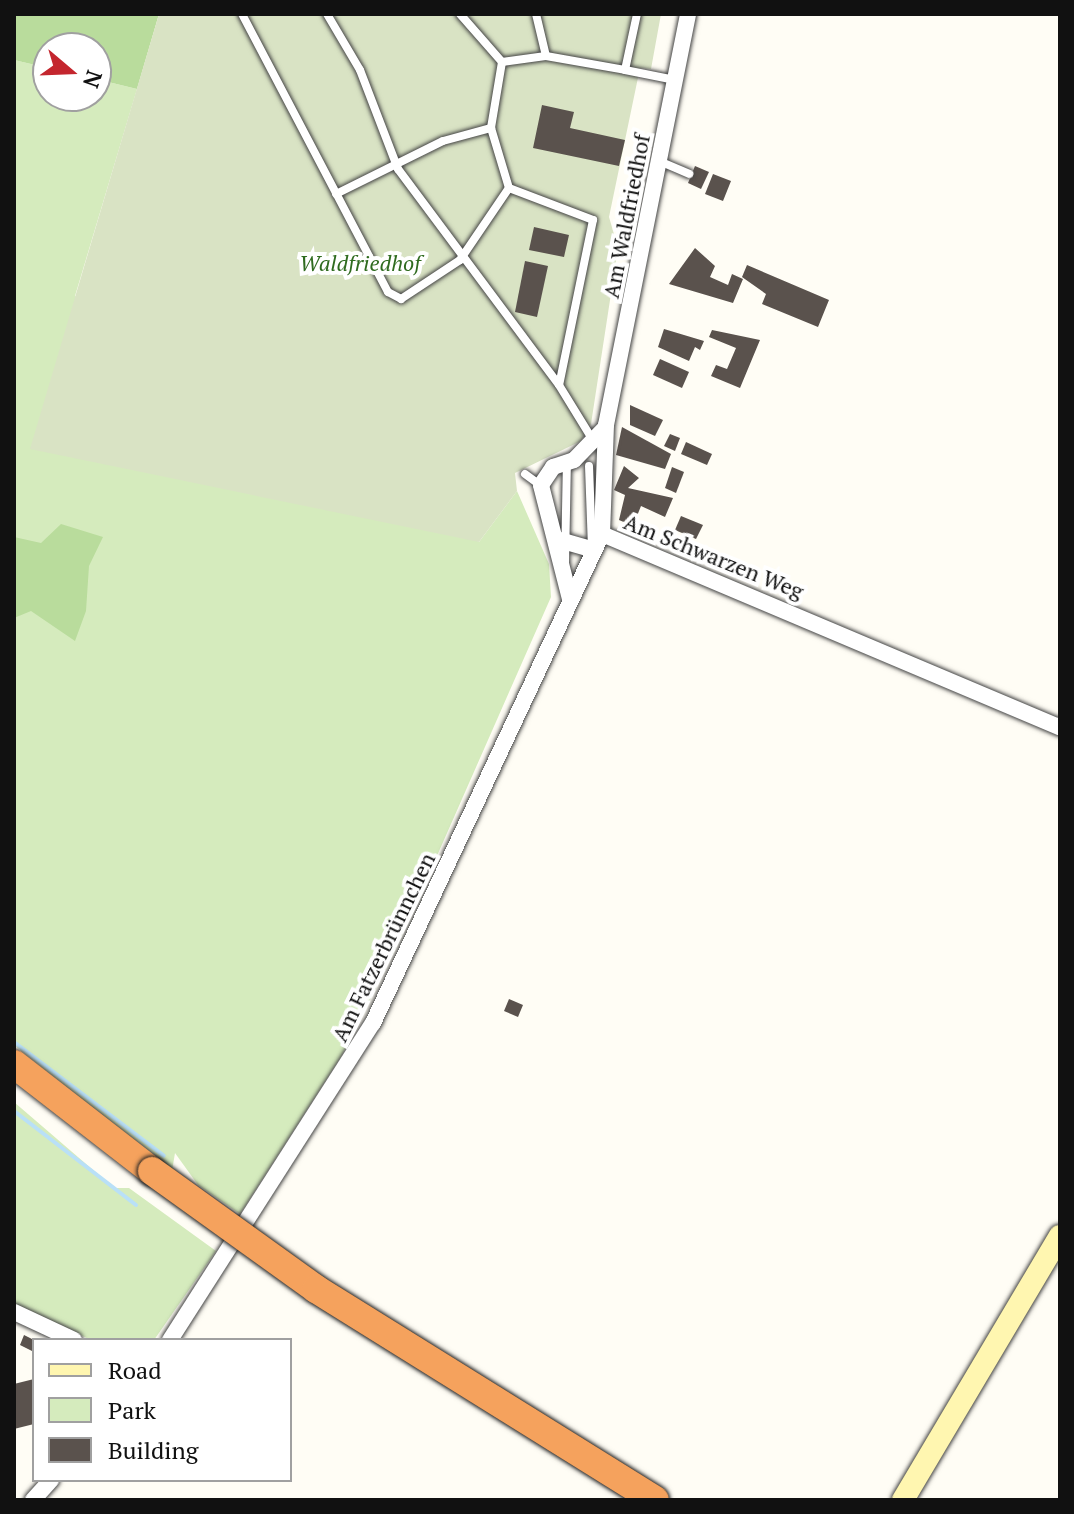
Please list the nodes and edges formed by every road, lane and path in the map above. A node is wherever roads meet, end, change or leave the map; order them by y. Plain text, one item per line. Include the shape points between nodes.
1 (242, 14) edge
2 (327, 14) edge
3 (460, 14) edge
4 (536, 14) edge
5 (637, 14) edge
6 (688, 14) edge
7 (546, 56) junction
8 (502, 62) junction
9 (625, 70) junction
10 (675, 80) junction
11 (491, 128) junction
12 (659, 161) junction
13 (398, 169) junction
14 (689, 174) dead end
15 (509, 188) junction
16 (336, 194) junction
17 (460, 260) junction
18 (559, 385) junction
19 (606, 425) joint
20 (598, 448) junction
21 (577, 462) junction
22 (525, 474) dead end
23 (602, 478) junction
24 (541, 485) junction
25 (602, 534) junction
26 (563, 543) junction
27 (592, 549) junction
28 (570, 599) junction
29 (1060, 727) edge
30 (14, 1064) edge
31 (14, 1084) edge
32 (148, 1176) junction
33 (1060, 1236) edge
34 (14, 1312) edge
35 (70, 1338) edge
36 (171, 1338) edge
37 (49, 1482) edge
38 (33, 1500) edge
39 (625, 1500) edge
40 (655, 1500) edge
41 (903, 1500) edge

1 - 16 lane
2 - 13 lane via 360,70
3 - 8 lane
4 - 7 lane
5 - 9 lane
6 - 10 street, Am Waldfriedhof
7 - 8 lane
7 - 9 lane
8 - 11 lane
9 - 10 lane
10 - 12 street, Am Waldfriedhof
11 - 13 lane via 443,141
11 - 15 lane
12 - 14 lane
12 - 19 street, Am Waldfriedhof
13 - 16 lane
13 - 17 lane
15 - 17 lane
15 - 18 lane via 593,220
16 - 17 lane via 388,292 401,299
17 - 18 lane
18 - 20 lane
19 - 20 street, Am Schwarzen Weg
20 - 21 street
20 - 23 street, Am Schwarzen Weg
21 - 23 street
21 - 24 street
21 - 26 lane
21 - 27 lane
22 - 24 lane
23 - 25 street, Am Schwarzen Weg
24 - 26 street
25 - 27 street
25 - 29 street, Am Schwarzen Weg
26 - 27 street
26 - 28 street
27 - 28 street, Am Fatzerbrünnchen
28 - 36 street, Am Fatzerbrünnchen via 350,1064
30 - 32 highway
31 - 32 highway
32 - 39 highway via 410,1366
32 - 40 highway, bridge via 316,1289
33 - 41 main road
34 - 35 street
37 - 38 street

